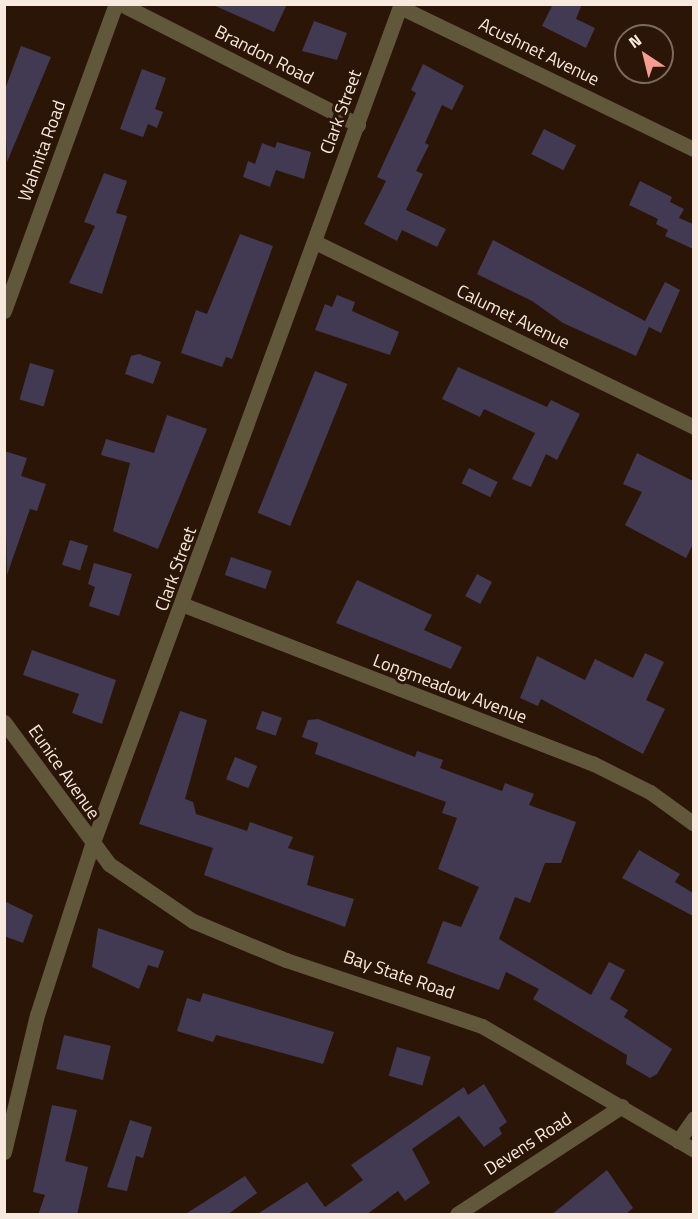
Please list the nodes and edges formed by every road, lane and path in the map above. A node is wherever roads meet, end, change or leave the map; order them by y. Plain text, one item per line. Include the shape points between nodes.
1 (116, 4) edge
2 (121, 4) edge
3 (401, 6) edge
4 (358, 125) junction
5 (693, 149) edge
6 (315, 242) junction
7 (4, 311) edge
8 (693, 427) edge
9 (184, 605) junction
10 (4, 722) edge
11 (693, 824) edge
12 (92, 845) junction
13 (622, 1106) junction
14 (693, 1118) edge
15 (678, 1141) junction
16 (693, 1150) edge
17 (4, 1152) edge
18 (457, 1215) edge

1 - 7 street, Wahnita Road
2 - 4 street, Brandon Road
3 - 4 street, Clark Street
3 - 5 street, Acushnet Avenue
4 - 6 street, Clark Street
6 - 8 street, Calumet Avenue
6 - 9 street, Clark Street
9 - 11 street, Longmeadow Avenue via 592,763 650,792
9 - 12 street, Clark Street
10 - 12 street, Eunice Avenue
12 - 13 street, Bay State Road via 130,882 193,921 267,953 482,1026
12 - 17 street, Clark Street via 40,1005
13 - 15 street, Bay State Road
13 - 18 street, Devens Road
14 - 15 street
15 - 16 street, Bay State Road

